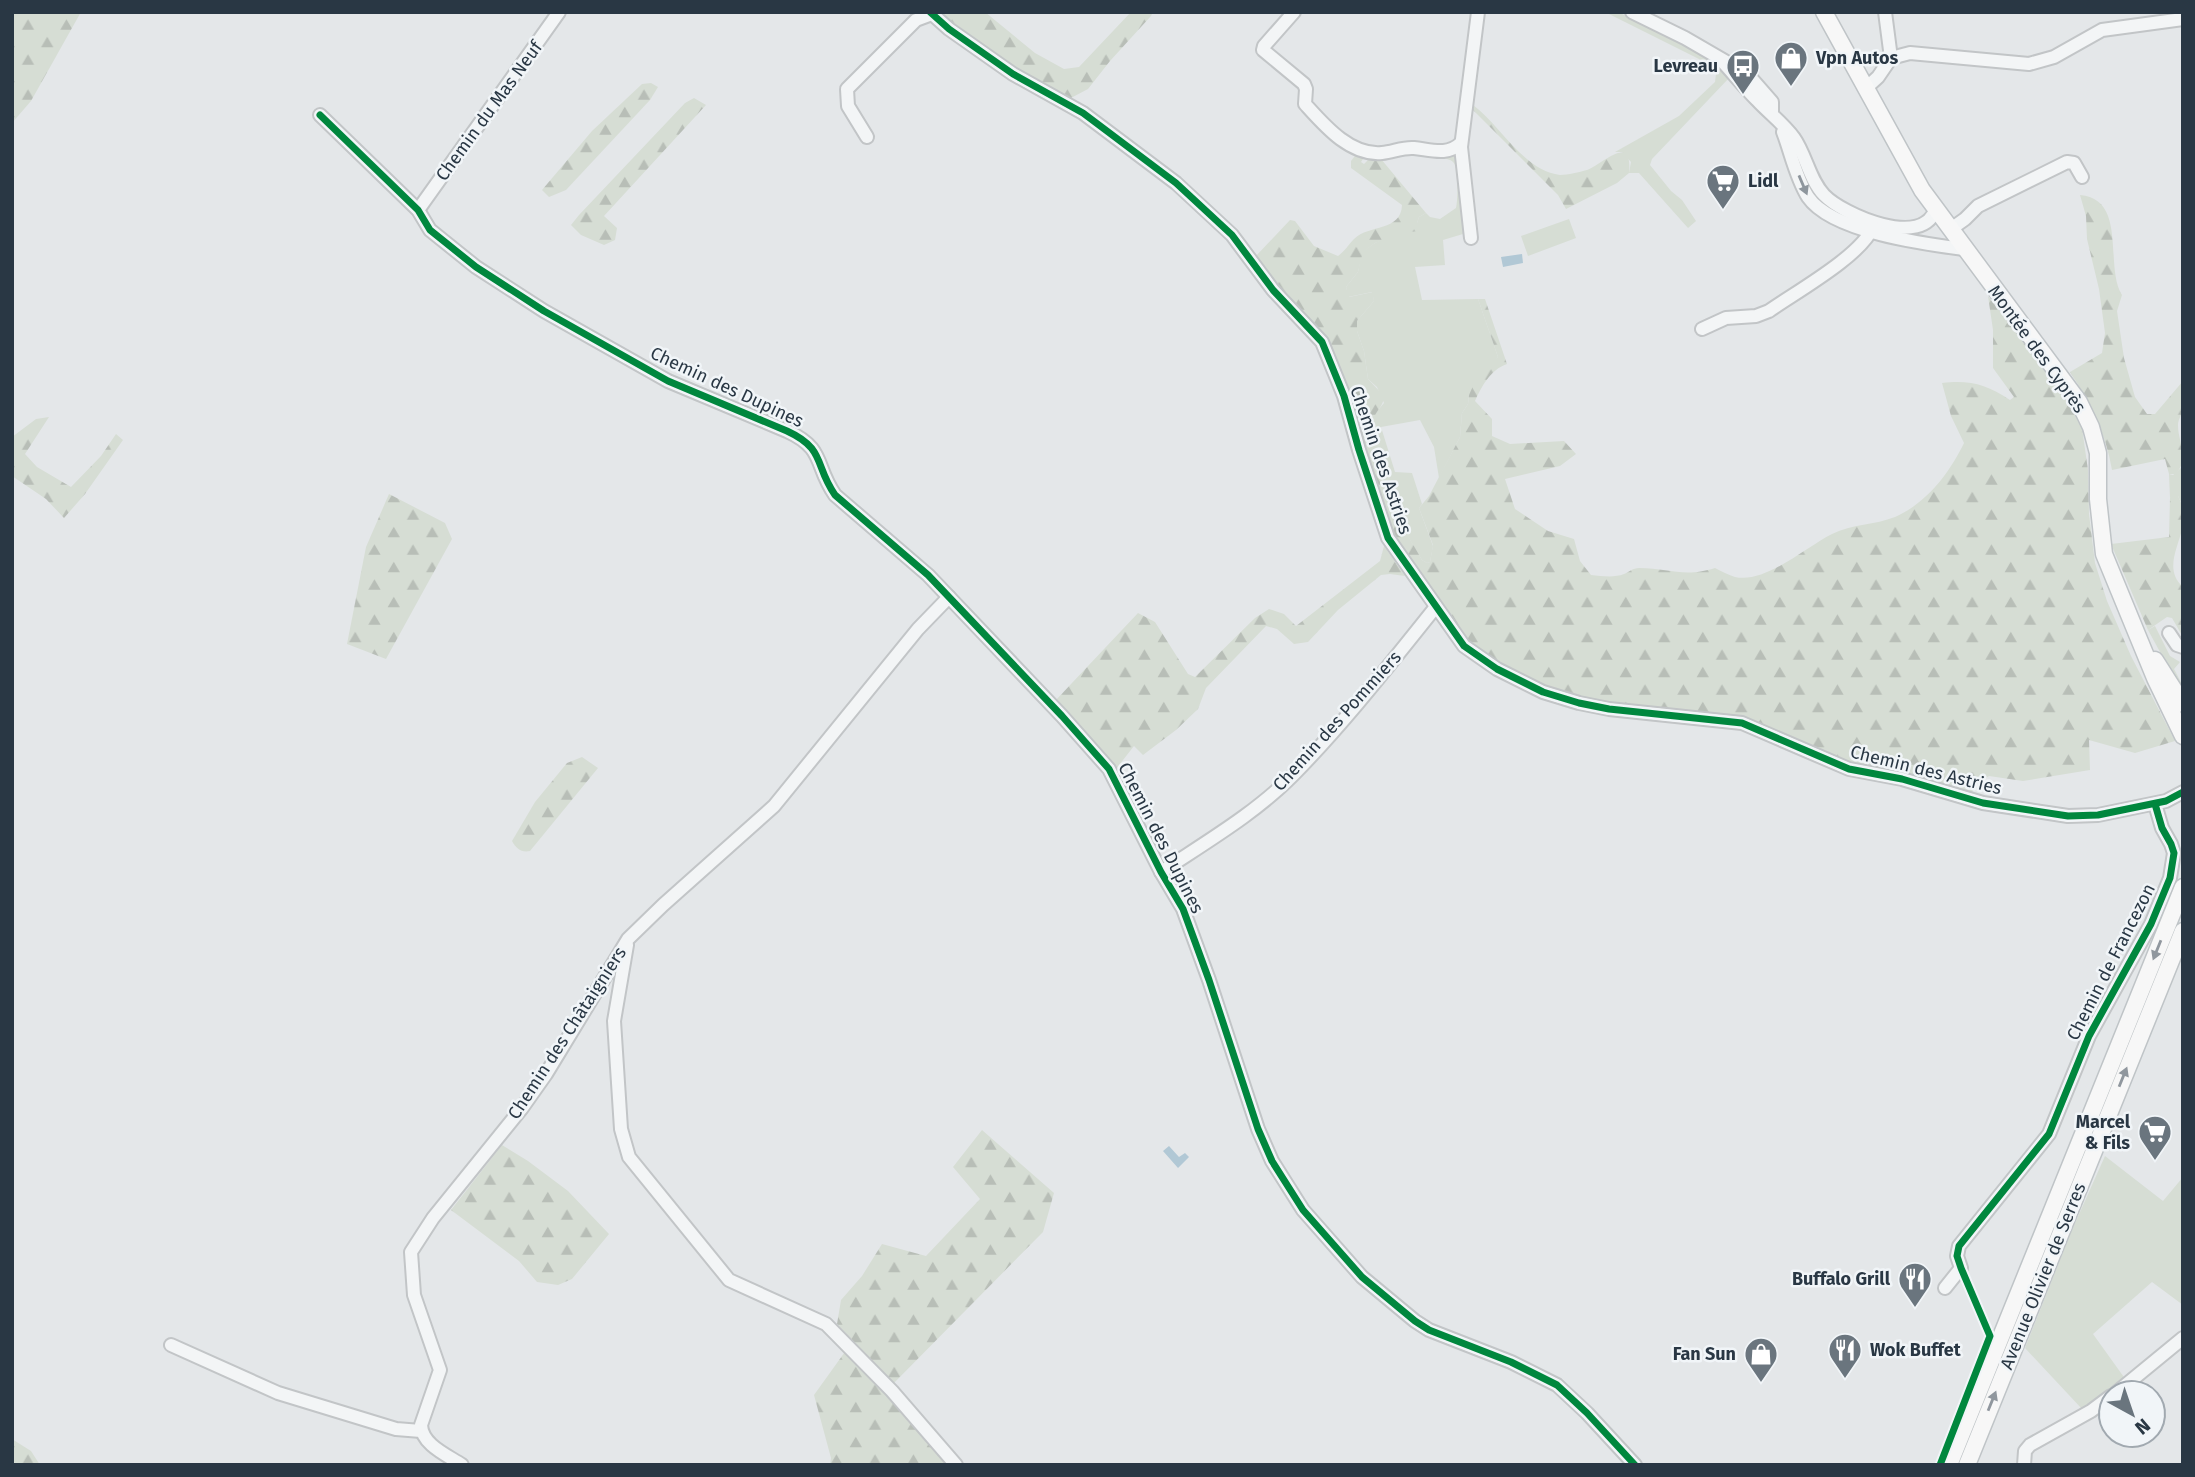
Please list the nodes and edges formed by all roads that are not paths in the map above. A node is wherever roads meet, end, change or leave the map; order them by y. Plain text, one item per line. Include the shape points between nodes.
1 (559, 12) edge
2 (1294, 12) edge
3 (1478, 12) edge
4 (1632, 12) edge
5 (1824, 12) edge
6 (1885, 12) edge
7 (931, 13) edge
8 (2183, 19) edge
9 (1891, 58) junction
10 (1866, 88) junction
11 (320, 115) dead end
12 (867, 137) dead end
13 (1461, 143) junction
14 (2082, 177) dead end
15 (1936, 208) junction
16 (418, 210) junction
17 (1873, 228) junction
18 (1951, 229) junction
19 (1471, 238) dead end
20 (1965, 249) junction
21 (1702, 329) dead end
22 (949, 597) junction
23 (1435, 608) junction
24 (2169, 633) dead end
25 (2139, 638) junction
26 (2183, 647) edge
27 (2183, 704) edge
28 (2183, 736) edge
29 (2183, 792) edge
30 (2160, 803) junction
31 (2183, 806) edge
32 (1161, 872) junction
33 (2183, 887) edge
34 (2183, 931) edge
35 (628, 939) junction
36 (1945, 1288) dead end
37 (2183, 1338) edge
38 (171, 1345) dead end
39 (2133, 1379) edge
40 (2097, 1406) edge
41 (421, 1431) junction
42 (461, 1465) edge
43 (956, 1465) edge
44 (1635, 1465) edge
45 (1949, 1465) edge
46 (1967, 1465) edge
47 (2024, 1465) edge

1 - 16 street, Chemin du Mas Neuf
2 - 13 street via 1263,50 1304,84 1305,104 1346,142 1378,154 1405,148 1445,152
3 - 13 street
4 - 17 street via 1721,60 1796,141 1825,197
5 - 10 main road, Montée des Cyprès
6 - 9 street
7 - 12 street via 916,20 847,89 848,106
7 - 23 street, Chemin des Astries via 1013,74 1083,113 1176,183 1232,235 1273,290 1322,342 1344,396 1388,538
8 - 9 street via 2102,30 2054,57 2029,64 1910,54
9 - 10 street
10 - 15 main road, Montée des Cyprès
11 - 16 street, Chemin des Dupines
13 - 19 street
14 - 18 street via 2074,163 2067,162 1978,206
15 - 17 street via 1928,222 1917,226
15 - 18 main road, Montée des Cyprès
16 - 22 street, Chemin des Dupines via 429,230 544,312 668,381 799,436 818,456 835,495
17 - 20 street via 1910,242
17 - 21 street via 1844,259 1769,311 1726,318
18 - 20 main road, Montée des Cyprès
20 - 25 main road, Montée des Cyprès via 2079,402 2091,427 2098,453 2104,554
22 - 32 street, Chemin des Dupines via 1109,769
22 - 35 street, Chemin des Châtaigniers via 774,806
23 - 30 street, Chemin des Astries via 1464,646 1497,668 1543,692 1579,703 1742,723 1849,769 1983,803 2068,816
23 - 32 street, Chemin des Pommiers via 1293,775 1257,807
24 - 26 street
25 - 27 main road, Montée des Cyprès
25 - 28 main road, Montée des Cyprès
29 - 30 street, Chemin des Astries
30 - 31 street, Chemin des Astries
30 - 36 street, Chemin de Francezon via 2162,828 2174,853 2171,878 2154,917 2089,1036 2049,1134 1959,1245 1961,1268
32 - 44 street, Chemin des Dupines via 1183,909 1258,1129 1303,1210 1362,1277 1415,1321 1557,1385
33 -> 45 main road, Avenue Olivier de Serres
46 -> 34 main road, Avenue Olivier de Serres
35 - 41 street, Chemin des Châtaigniers via 546,1074 411,1252 414,1295 440,1370
35 - 43 street via 614,1021 621,1129 629,1157 729,1280 827,1324
37 - 39 street
38 - 41 street via 278,1393 396,1429
40 - 47 street via 2030,1445
41 - 42 street

